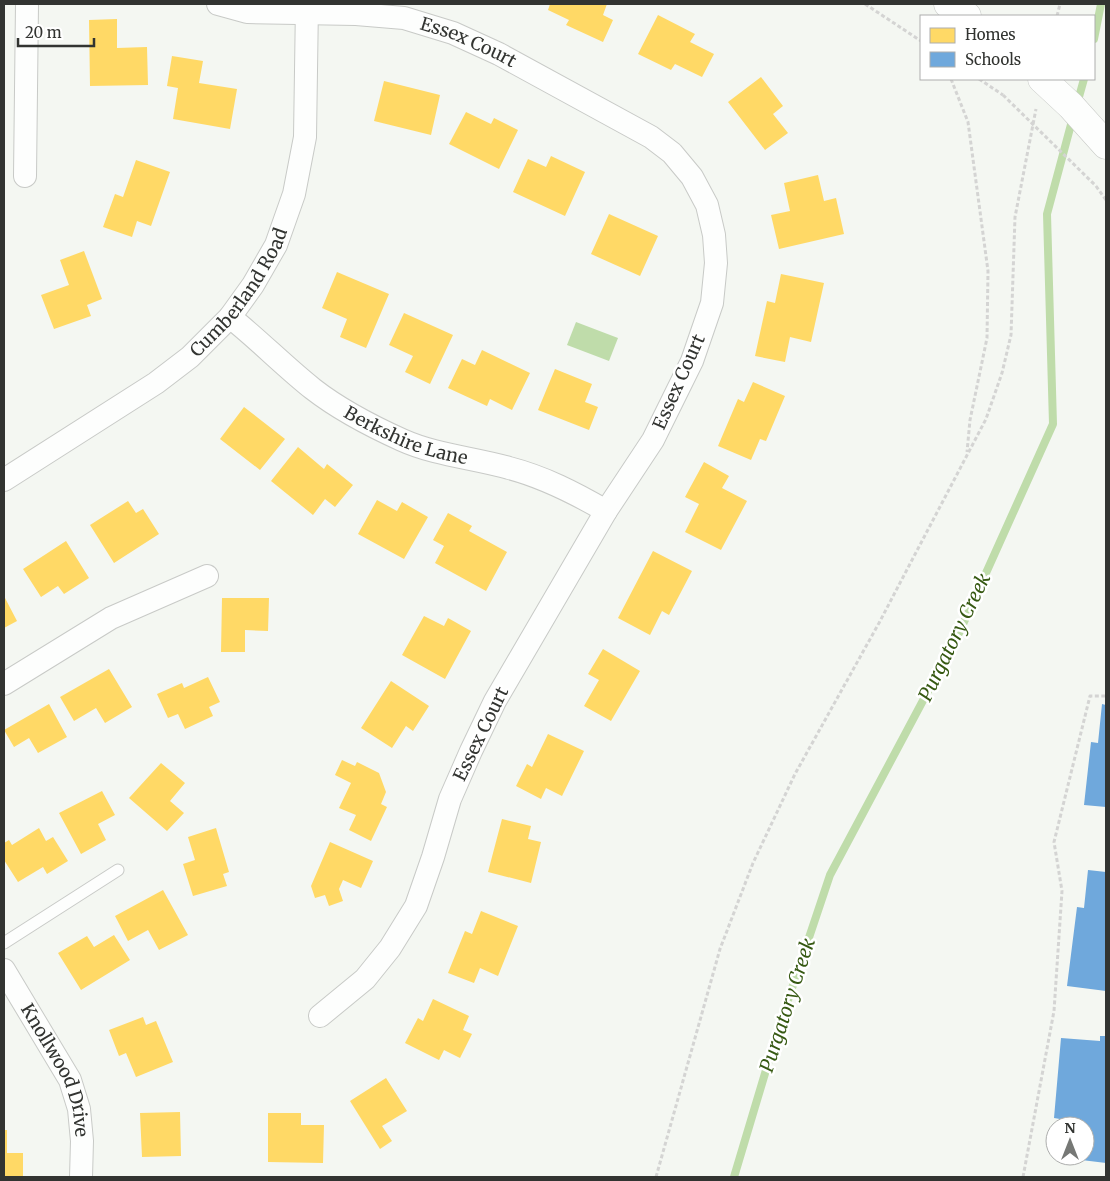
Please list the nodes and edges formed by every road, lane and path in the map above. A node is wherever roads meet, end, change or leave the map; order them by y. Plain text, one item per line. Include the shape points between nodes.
1 (26, 4) edge
2 (218, 4) edge
3 (865, 4) edge
4 (948, 4) edge
5 (307, 9) edge
6 (965, 15) edge
7 (920, 39) edge
8 (951, 80) edge
9 (981, 80) edge
10 (1040, 91) edge
11 (1106, 145) edge
12 (25, 176) dead end
13 (1106, 200) edge
14 (230, 317) junction
15 (966, 454) junction
16 (4, 480) edge
17 (606, 511) junction
18 (207, 576) dead end
19 (4, 684) edge
20 (1106, 696) edge
21 (118, 870) dead end
22 (4, 943) edge
23 (4, 970) edge
24 (320, 1016) dead end
25 (81, 1177) edge
26 (656, 1177) edge
27 (1023, 1177) edge

1 - 12 street
2 - 5 street, Essex Court via 247,12
3 - 7 path
4 - 6 street
5 - 14 street, Cumberland Road via 305,137 294,194 276,245 254,285
5 - 17 street, Essex Court via 404,18 452,33 499,54 651,137 672,153 692,177 707,205 714,235 716,263 712,303 692,361 653,440
8 - 15 path via 968,122 988,271 987,338
9 - 13 path, bridge via 1003,94 1096,186
10 - 11 street via 1070,106
10 - 15 path via 1015,217 1011,335 986,419
14 - 16 street, Cumberland Road via 190,357 156,383
14 - 17 street, Berkshire Lane via 315,390 353,416 404,441 549,481
15 - 26 path via 879,623 795,774 753,863 720,949
17 - 24 street, Essex Court via 496,701 471,751 450,799 416,906 390,948 365,979
18 - 19 street via 111,618
20 - 27 path via 1090,696 1054,842 1062,891 1054,1011
21 - 22 lane
23 - 25 street, Knollwood Drive via 70,1080 79,1109

